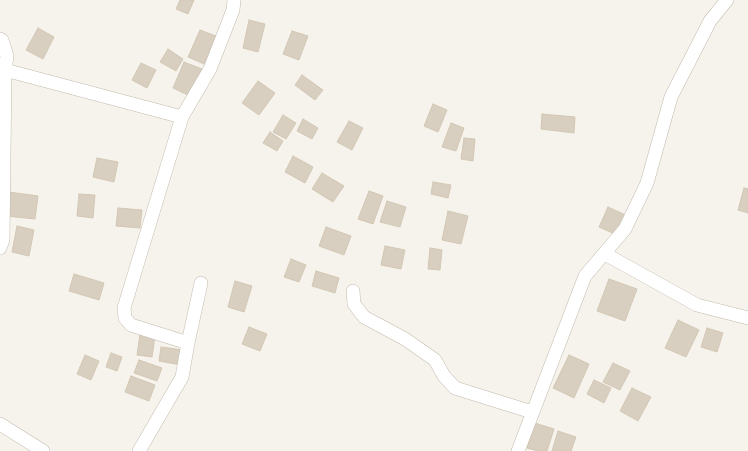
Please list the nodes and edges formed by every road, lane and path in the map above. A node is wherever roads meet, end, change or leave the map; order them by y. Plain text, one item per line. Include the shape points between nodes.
1 (234, 0) edge
2 (727, 0) edge
3 (0, 39) edge
4 (5, 70) junction
5 (182, 117) junction
6 (0, 248) edge
7 (605, 254) junction
8 (201, 283) dead end
9 (353, 291) dead end
10 (748, 318) edge
11 (188, 343) junction
12 (532, 412) junction
13 (0, 424) edge
14 (43, 451) edge
15 (139, 451) edge
16 (518, 451) edge

1 - 5 street via 233,10 210,69
2 - 7 street via 710,21 671,97 647,183 625,229
3 - 4 street via 7,56
4 - 5 street
4 - 6 street via 3,240
5 - 11 street via 124,308 125,318 131,325
7 - 10 street via 697,305
7 - 12 street via 584,276
8 - 11 street
9 - 12 street via 354,304 364,317 405,339 435,360 455,388
11 - 15 street via 182,377
12 - 16 street
13 - 14 street

